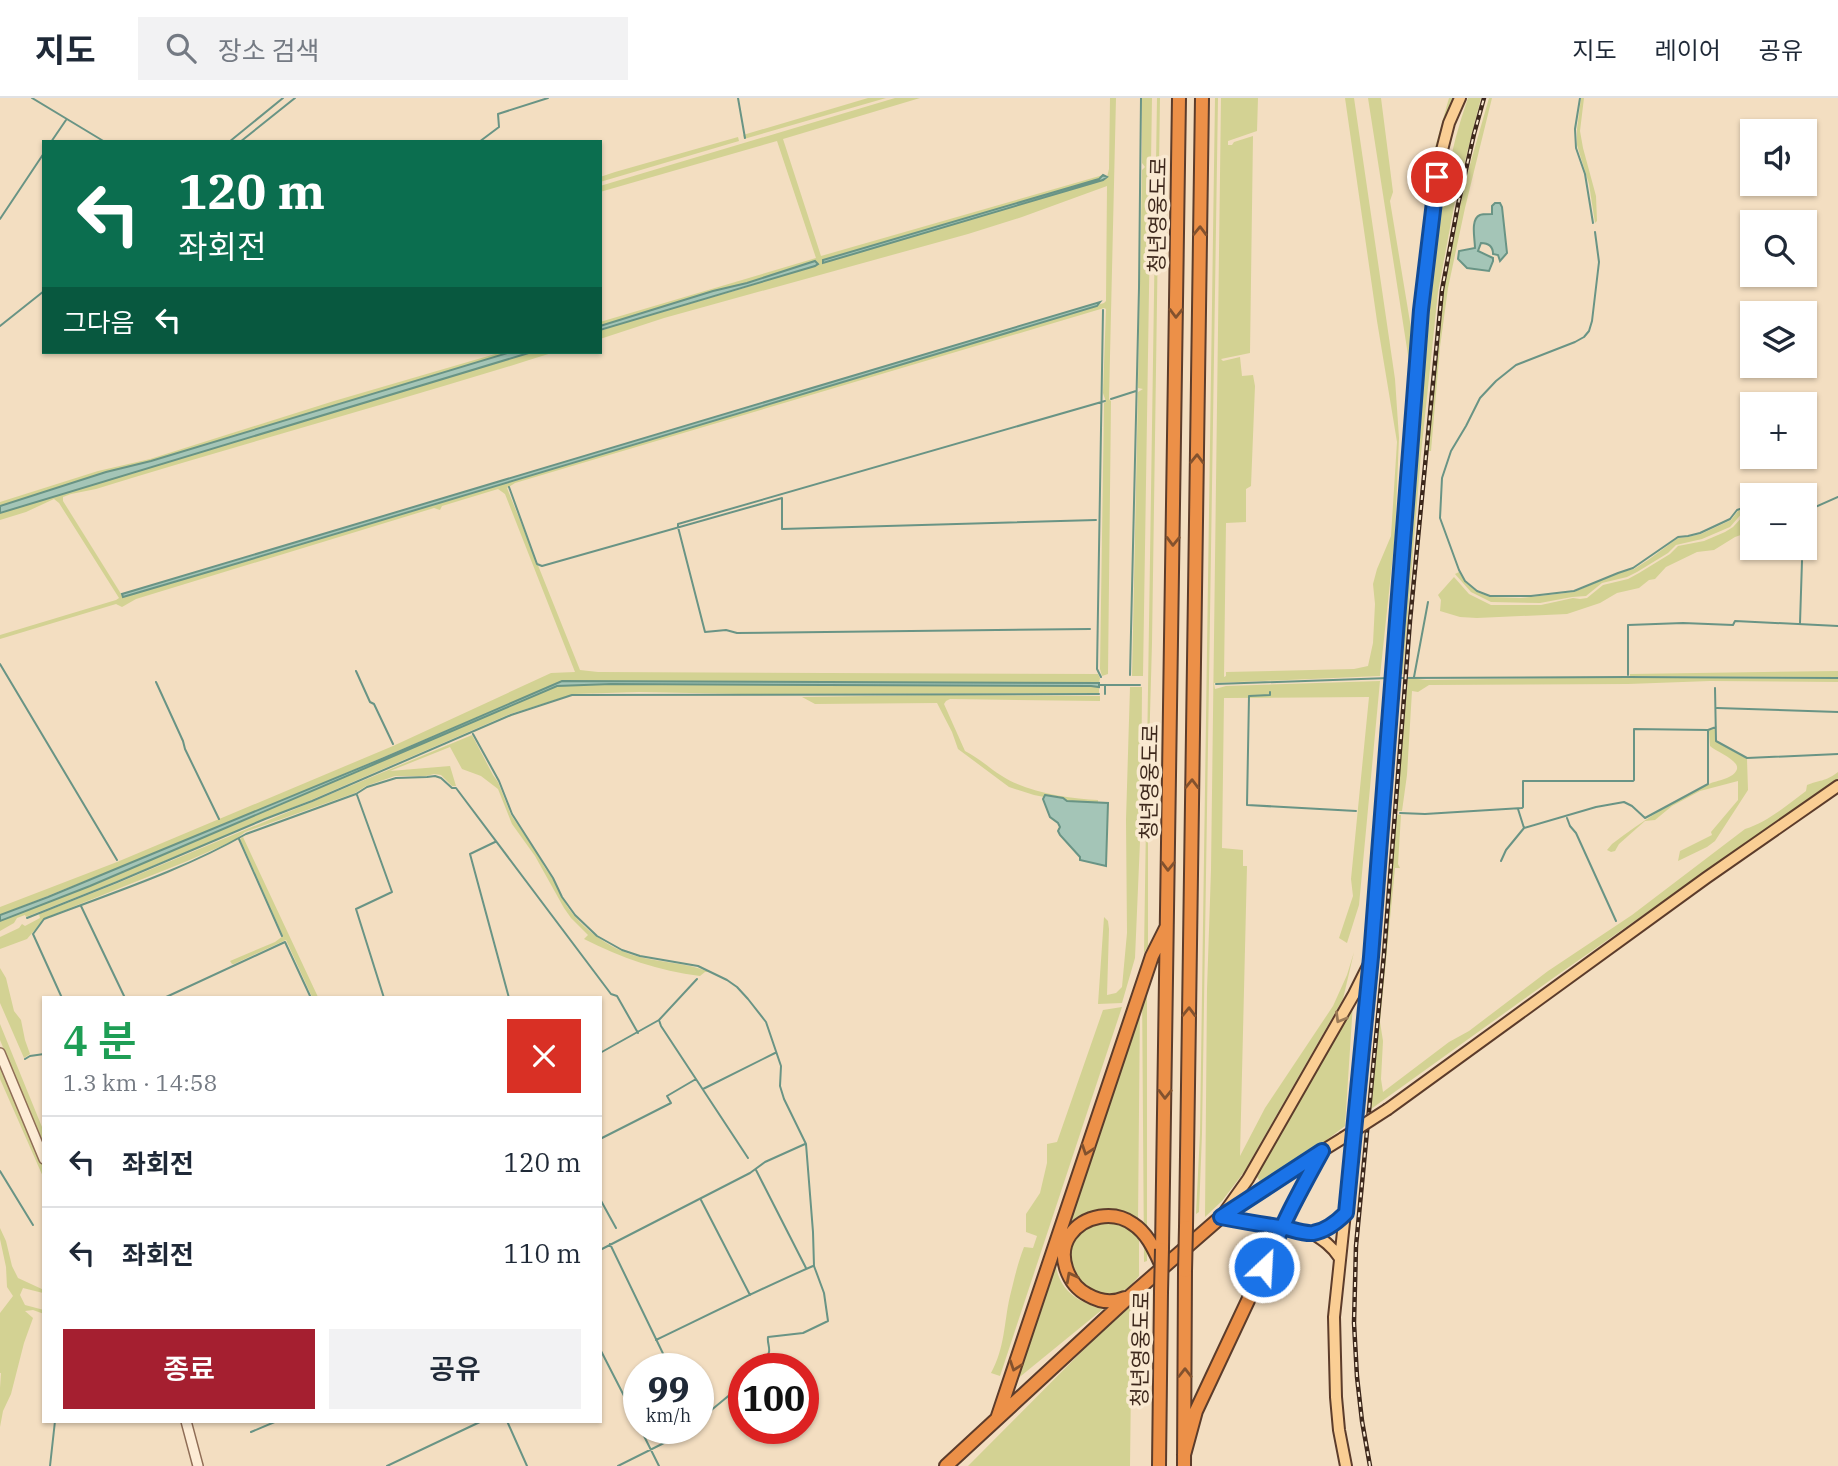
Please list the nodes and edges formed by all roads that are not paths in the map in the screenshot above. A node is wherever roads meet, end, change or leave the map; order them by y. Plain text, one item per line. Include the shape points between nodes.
1 (1179, 98) edge
2 (1202, 98) edge
3 (1460, 98) edge
4 (1838, 786) edge
5 (1167, 925) junction
6 (1371, 957) junction
7 (0, 1053) edge
8 (1322, 1151) junction
9 (42, 1154) edge
10 (1346, 1213) junction
11 (1221, 1217) junction
12 (1312, 1233) junction
13 (1160, 1256) junction
14 (1339, 1257) junction
15 (1129, 1297) junction
16 (997, 1419) junction
17 (187, 1423) edge
18 (1184, 1460) edge
19 (198, 1466) edge
20 (946, 1466) edge
21 (1159, 1466) edge
22 (1346, 1466) edge

1 -> 5 highway, 청년영웅도로
18 -> 2 highway, 청년영웅도로, bridge
3 - 6 main road via 1437,177 1421,310
4 - 8 main road, bridge via 1388,1109
5 -> 13 highway, 청년영웅도로
5 -> 16 highway via 1152,956
6 - 10 main road
6 -> 11 main road via 1248,1180
7 - 9 street
8 - 11 highway
8 - 18 highway, bridge via 1196,1411
10 - 12 main road via 1326,1229
10 - 14 main road
11 - 12 main road
11 - 15 highway
12 - 14 main road
15 -> 13 highway via 1106,1301 1077,1288 1065,1263 1070,1235 1089,1219 1112,1215 1135,1225
13 - 21 highway, 청년영웅도로, bridge
14 - 22 main road via 1334,1352
15 - 16 highway
16 - 20 highway
17 - 19 street

